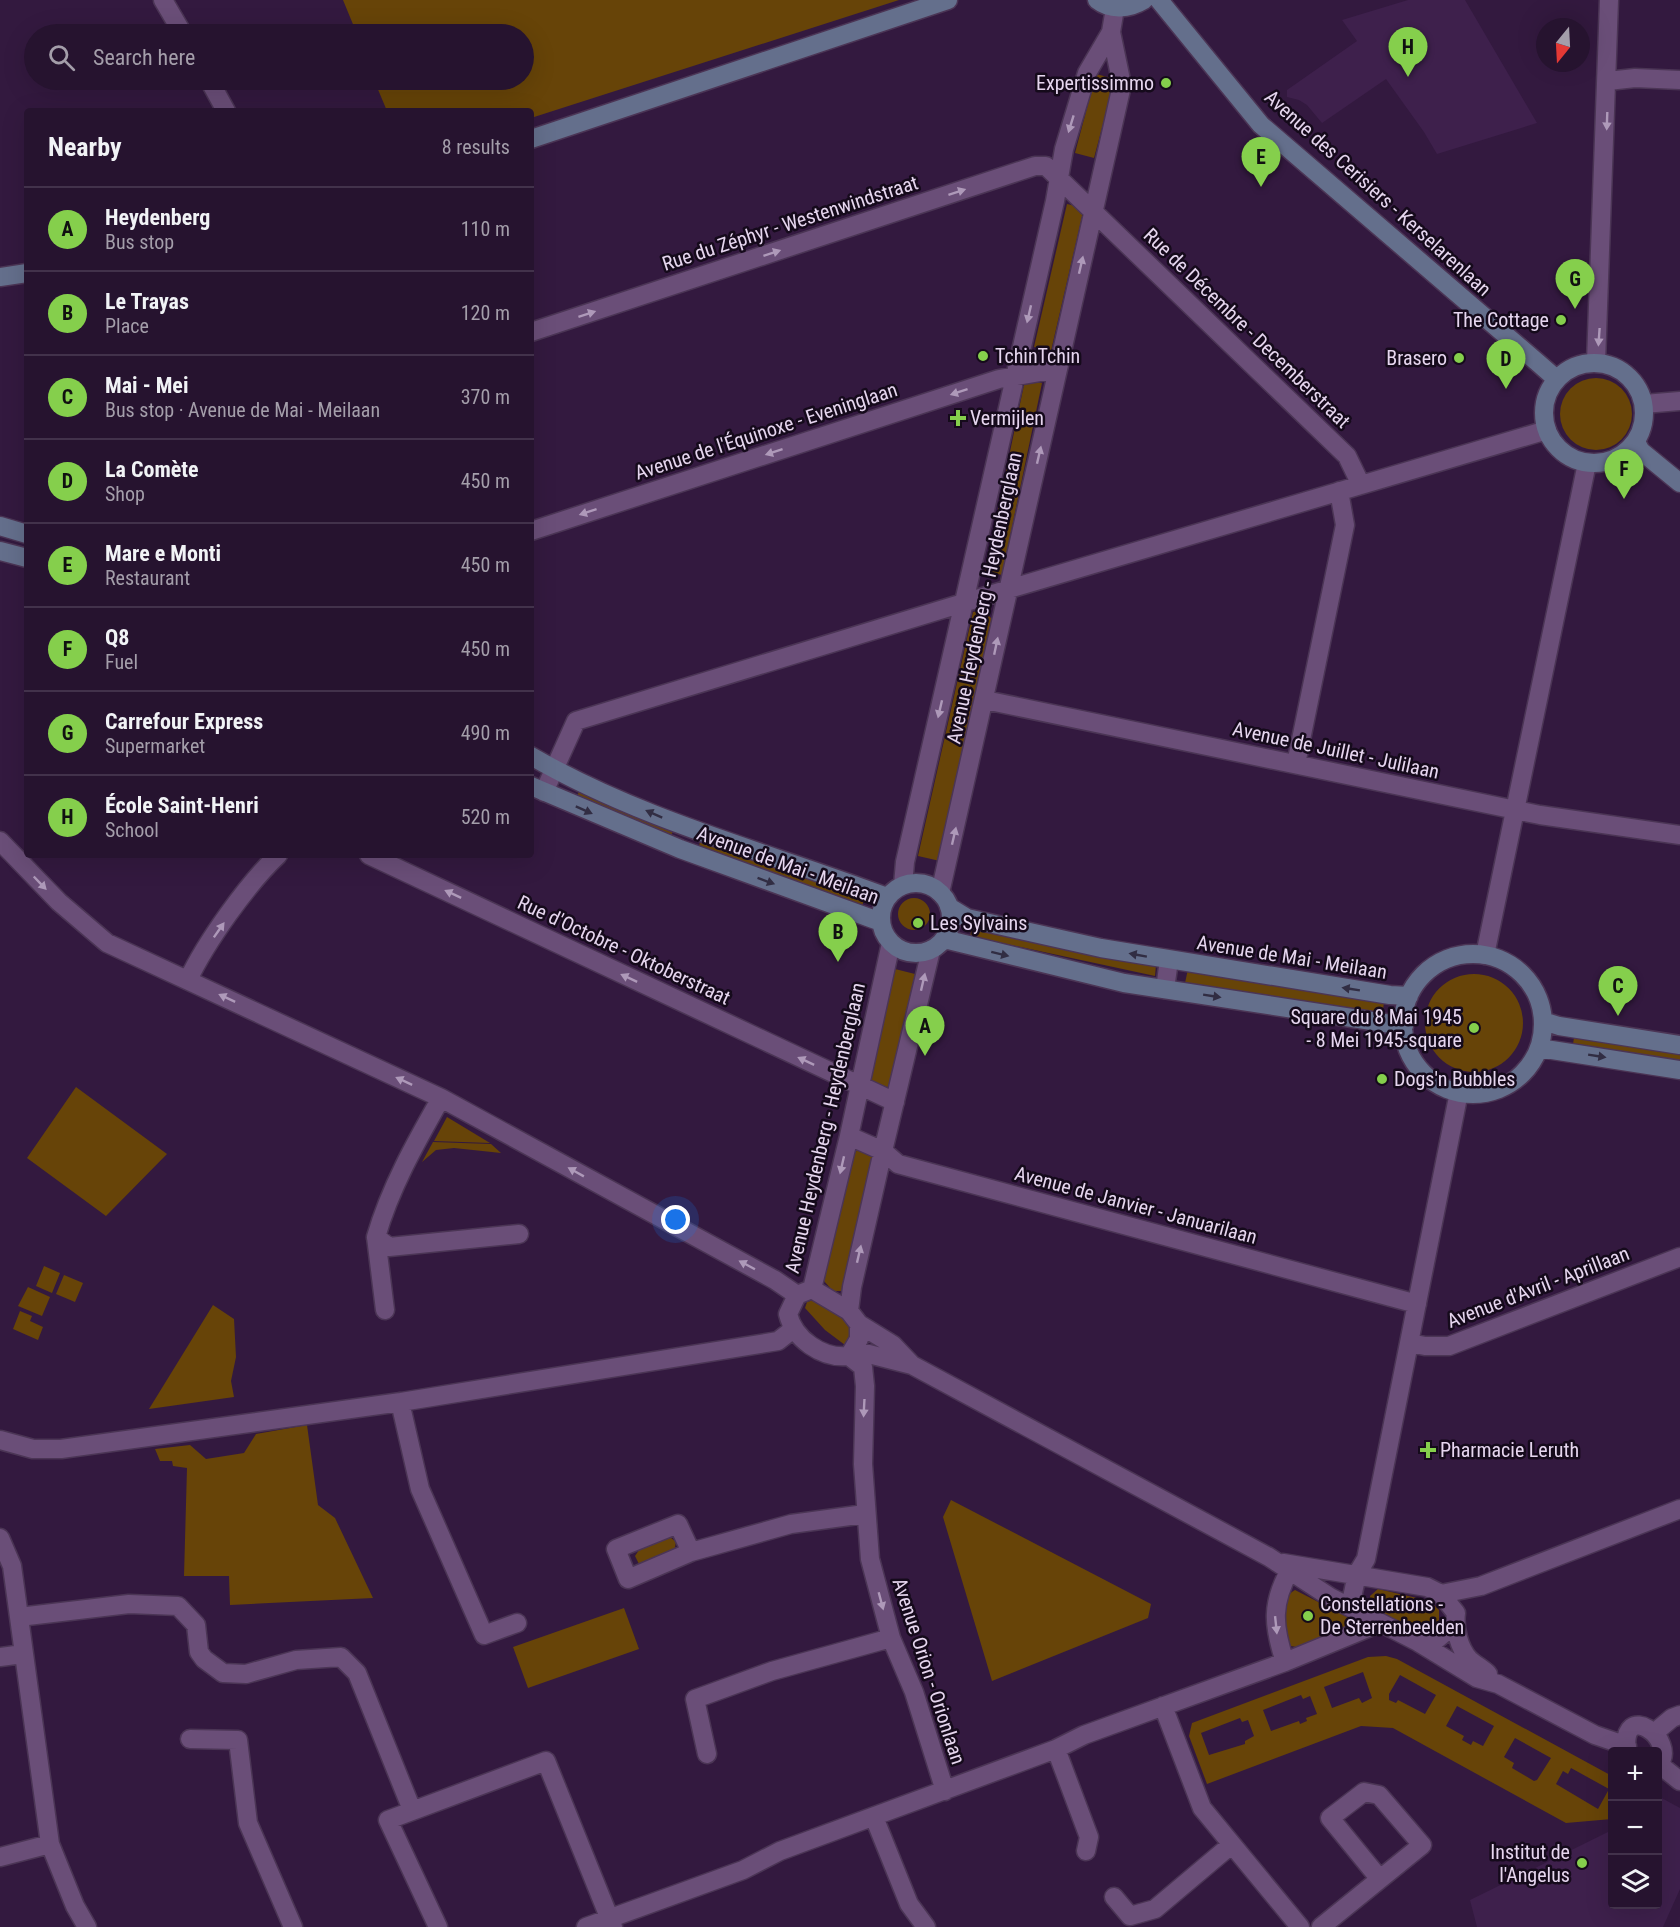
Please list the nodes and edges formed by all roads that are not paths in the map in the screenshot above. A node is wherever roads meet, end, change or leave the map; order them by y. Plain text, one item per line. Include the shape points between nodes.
1 (163, 0) edge
2 (948, 0) edge
3 (1097, 0) edge
4 (1143, 0) edge
5 (1159, 0) edge
6 (1609, 0) edge
7 (1115, 8) junction
8 (177, 24) edge
9 (1111, 32) junction
10 (1680, 80) edge
11 (1608, 81) junction
12 (214, 90) edge
13 (224, 108) edge
14 (534, 138) edge
15 (1059, 178) junction
16 (1093, 210) junction
17 (24, 273) edge
18 (0, 277) edge
19 (534, 331) edge
20 (1596, 362) junction
21 (1058, 369) junction
22 (1015, 374) junction
23 (1554, 382) junction
24 (1680, 401) edge
25 (1644, 404) junction
26 (1547, 430) junction
27 (1636, 442) junction
28 (1587, 463) junction
29 (1680, 483) edge
30 (1361, 485) junction
31 (1339, 491) junction
32 (0, 526) edge
33 (534, 530) edge
34 (24, 533) edge
35 (0, 551) edge
36 (24, 557) edge
37 (1009, 589) junction
38 (964, 603) junction
39 (985, 700) junction
40 (534, 758) edge
41 (1296, 764) junction
42 (554, 769) junction
43 (537, 789) edge
44 (1516, 810) junction
45 (688, 829) junction
46 (1680, 836) edge
47 (0, 841) edge
48 (680, 849) junction
49 (275, 858) edge
50 (375, 858) edge
51 (903, 885) junction
52 (887, 897) junction
53 (944, 900) junction
54 (880, 922) junction
55 (891, 943) junction
56 (938, 945) junction
57 (1485, 956) junction
58 (1169, 960) junction
59 (188, 980) junction
60 (1166, 989) junction
61 (1409, 996) junction
62 (1543, 1021) junction
63 (1404, 1026) junction
64 (1680, 1046) edge
65 (1539, 1048) junction
66 (1680, 1070) edge
67 (858, 1086) junction
68 (1459, 1092) junction
69 (441, 1098) junction
70 (895, 1102) junction
71 (849, 1136) junction
72 (883, 1151) junction
73 (519, 1234) dead end
74 (376, 1237) junction
75 (1680, 1257) edge
76 (804, 1292) junction
77 (1417, 1304) junction
78 (385, 1310) dead end
79 (854, 1318) junction
80 (792, 1330) junction
81 (1410, 1343) junction
82 (851, 1353) junction
83 (912, 1365) junction
84 (400, 1402) junction
85 (0, 1440) edge
86 (1680, 1509) edge
87 (865, 1514) junction
88 (0, 1538) edge
89 (691, 1552) dead end
90 (1284, 1566) junction
91 (1357, 1574) junction
92 (1481, 1586) junction
93 (1441, 1594) junction
94 (1350, 1607) junction
95 (19, 1617) junction
96 (1456, 1618) junction
97 (517, 1623) dead end
98 (1380, 1623) junction
99 (891, 1638) junction
100 (1418, 1642) junction
101 (24, 1654) junction
102 (0, 1657) edge
103 (1285, 1662) junction
104 (1498, 1684) junction
105 (1163, 1706) junction
106 (1680, 1715) edge
107 (1660, 1728) junction
108 (190, 1739) dead end
109 (1622, 1747) edge
110 (1628, 1747) edge
111 (1056, 1749) junction
112 (707, 1754) dead end
113 (1662, 1762) edge
114 (1662, 1768) edge
115 (1680, 1781) edge
116 (945, 1791) junction
117 (412, 1810) junction
118 (874, 1817) junction
119 (50, 1844) junction
120 (1230, 1845) junction
121 (1086, 1851) dead end
122 (0, 1857) edge
123 (1379, 1878) junction
124 (1114, 1897) dead end
125 (612, 1923) edge
126 (87, 1927) edge
127 (292, 1927) edge
128 (438, 1927) edge
129 (586, 1927) edge
130 (926, 1927) edge
131 (1300, 1927) edge
132 (1321, 1927) edge

1 - 8 street
2 - 14 street
3 - 7 street
4 - 7 street via 1130,7
5 - 23 street, Avenue des Cerisiers - Kerselarenlaan via 1261,125 1537,362
6 - 11 street
7 - 9 street, Avenue Heydenberg - Heydenberglaan
9 -> 15 street, Avenue Heydenberg - Heydenberglaan via 1087,73
9 - 16 street, Avenue Heydenberg - Heydenberglaan via 1122,85
10 - 11 street
11 -> 20 street
12 - 13 street
15 - 16 street, Rue du Zéphyr - Westenwindstraat
19 -> 15 street, Rue du Zéphyr - Westenwindstraat via 1035,166 1046,166
15 -> 22 street, Avenue Heydenberg - Heydenberglaan
21 -> 16 street, Avenue Heydenberg - Heydenberglaan
16 - 30 street, Rue de Décembre - Decemberstraat via 1347,456
17 - 18 street
20 - 23 street via 1575,366
20 - 25 street via 1628,376
21 - 22 street, Avenue de l'Équinoxe - Eveninglaan
37 -> 21 street, Avenue Heydenberg - Heydenberglaan
22 -> 33 street, Avenue de l'Équinoxe - Eveninglaan
22 - 38 street, Avenue Heydenberg - Heydenberglaan
23 - 26 street via 1544,409
24 - 25 street
25 - 27 street via 1644,419
26 - 28 street via 1560,450
26 - 30 street
27 - 28 street via 1619,457
27 - 29 street via 1641,451
28 - 44 street
30 - 31 street
31 - 37 street
31 - 41 street via 1345,525
32 - 34 street
35 - 36 street
37 - 38 street
39 -> 37 street, Avenue Heydenberg - Heydenberglaan
38 - 42 street via 576,721
38 -> 51 street, Avenue Heydenberg - Heydenberglaan
39 - 41 street, Avenue de Juillet - Julilaan
53 -> 39 street, Avenue Heydenberg - Heydenberglaan
40 - 42 street, Avenue de Mai - Meilaan
41 - 44 street, Avenue de Juillet - Julilaan
42 - 43 street
45 -> 42 street, Avenue de Mai - Meilaan
43 -> 48 street, Avenue de Mai - Meilaan
44 - 46 street, Avenue de Juillet - Julilaan
44 - 57 street
45 - 48 street, Avenue de Mai - Meilaan
45 - 52 street, Avenue de Mai - Meilaan
47 -> 59 street via 59,902 107,943
48 -> 54 street, Avenue de Mai - Meilaan
59 -> 49 street via 219,930
67 -> 50 street, Rue d'Octobre - Oktoberstraat
51 - 52 street, Avenue de Mai - Meilaan
51 - 53 street, Avenue de Mai - Meilaan via 919,883
52 - 54 street, Avenue de Mai - Meilaan
53 - 56 street via 951,921
58 -> 53 street, Avenue de Mai - Meilaan via 967,918
54 - 55 street, Avenue de Mai - Meilaan
55 - 56 street via 906,952
55 - 67 street, Avenue Heydenberg - Heydenberglaan
56 -> 60 street
70 -> 56 street
57 - 61 street via 1472,954 1446,960 1424,974
57 - 62 street via 1507,964 1526,978 1541,1005
58 - 60 street, Avenue de Mai - Meilaan
61 -> 58 street, Avenue de Mai - Meilaan
69 -> 59 street
60 -> 63 street
61 - 63 street
62 - 64 street
62 - 65 street
63 - 68 street via 1409,1052 1424,1074
65 -> 66 street
65 - 68 street via 1527,1069 1508,1085 1484,1093
67 - 70 street, Rue d'Octobre - Oktoberstraat
67 - 71 street, Avenue Heydenberg - Heydenberglaan
68 - 77 street
69 - 74 street via 417,1140
76 -> 69 street via 775,1280
70 - 72 street
71 - 72 street, Avenue de Janvier - Januarilaan
71 -> 76 street, Avenue Heydenberg - Heydenberglaan
72 - 77 street, Avenue de Janvier - Januarilaan via 898,1164
79 -> 72 street via 852,1287
73 - 74 street via 389,1247
74 - 78 street
75 - 81 street, Avenue d'Avril - Aprillaan via 1449,1346
76 - 79 street
76 - 80 street, Avenue Heydenberg - Heydenberglaan via 788,1314
77 - 81 street
79 - 82 street via 859,1339
79 - 83 street via 893,1345
80 - 82 street via 820,1352 836,1357
80 - 84 street via 778,1341
81 - 91 street via 1366,1559
82 - 83 street
82 -> 87 street, Avenue Orion - Orionlaan via 863,1367 865,1386
83 - 90 street
84 - 85 street via 61,1449 33,1449
84 - 97 street via 420,1490 484,1635
86 - 92 street
87 - 89 street via 791,1524
87 -> 99 street, Avenue Orion - Orionlaan via 870,1559
88 - 95 street via 12,1566
90 - 91 street
90 - 94 street
90 -> 103 street via 1274,1620
91 - 93 street via 1426,1587
91 - 94 street
92 - 93 street
92 - 96 street
93 - 96 street
94 - 98 street
95 - 101 street
95 - 117 street via 129,1604 178,1606 196,1625 199,1652 222,1673 246,1674 296,1660 341,1657 357,1673
96 - 100 street via 1435,1641
96 - 104 street via 1463,1651
98 - 100 street
98 - 103 street
99 - 112 street via 772,1671 695,1699
99 - 116 street, Avenue Orion - Orionlaan via 914,1692
100 - 104 street via 1477,1677
101 - 102 street
101 - 119 street
103 - 105 street
104 - 109 street
105 - 111 street
105 - 120 street via 1202,1808
106 - 107 street
107 - 110 street via 1641,1726 1631,1734
107 - 113 street via 1669,1737 1671,1750
108 - 127 street via 237,1740 248,1823
111 - 116 street
111 - 121 street via 1089,1837
114 - 115 street
116 - 118 street
117 - 125 street via 546,1761
117 - 128 street via 388,1820
118 - 125 street
118 - 130 street via 909,1904
119 - 122 street
119 - 126 street
120 - 124 street via 1155,1909 1131,1916
120 - 131 street
123 - 123 street via 1422,1845 1379,1795 1364,1792 1330,1818
123 - 132 street
125 - 129 street

